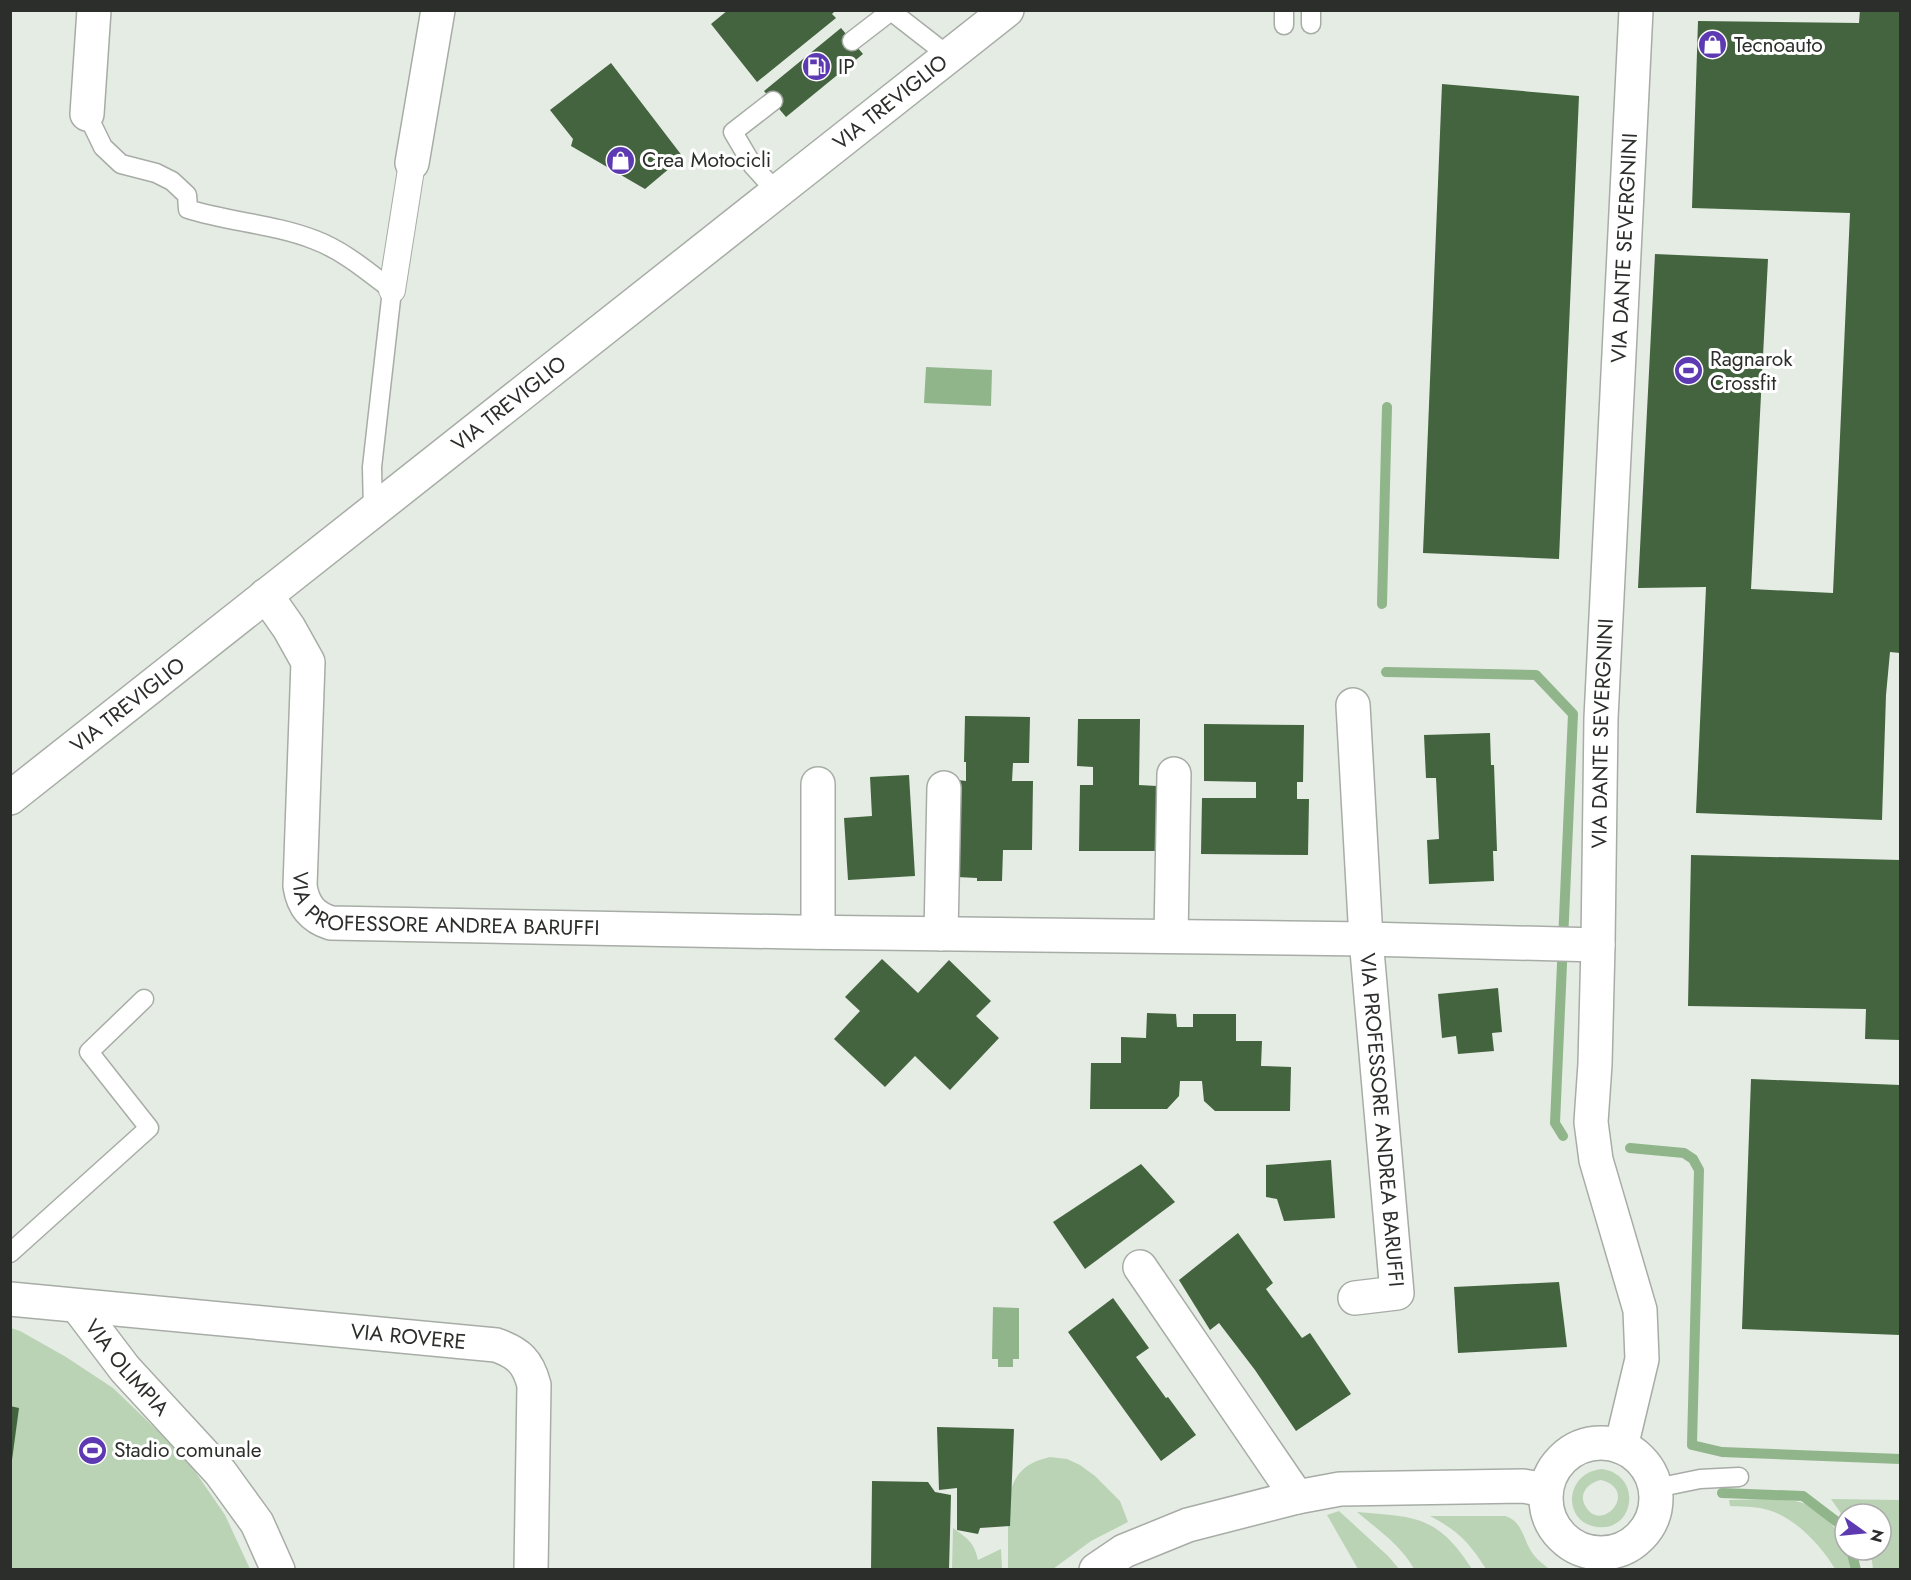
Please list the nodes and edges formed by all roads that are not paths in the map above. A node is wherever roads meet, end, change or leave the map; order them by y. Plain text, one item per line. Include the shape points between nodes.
1 (94, 10) edge
2 (438, 10) edge
3 (1007, 10) edge
4 (1636, 10) edge
5 (852, 40) dead end
6 (950, 57) junction
7 (773, 101) dead end
8 (87, 114) joint
9 (412, 163) joint
10 (777, 192) junction
11 (392, 290) junction
12 (373, 511) junction
13 (266, 595) junction
14 (1353, 705) dead end
15 (1174, 774) dead end
16 (818, 784) dead end
17 (944, 788) dead end
18 (10, 798) edge
19 (818, 932) junction
20 (941, 934) junction
21 (1171, 936) junction
22 (1366, 939) junction
23 (1575, 945) junction
24 (144, 999) dead end
25 (10, 1253) edge
26 (1140, 1268) dead end
27 (1355, 1298) dead end
28 (10, 1299) edge
29 (78, 1307) junction
30 (1621, 1447) junction
31 (1739, 1477) dead end
32 (1656, 1488) junction
33 (1546, 1490) junction
34 (1297, 1497) junction
35 (1585, 1561) edge
36 (278, 1569) edge
37 (531, 1569) edge
38 (1096, 1569) edge

1 - 8 street
2 - 9 street
3 - 6 street, VIA TREVIGLIO
4 - 23 street, VIA DANTE SEVERGNINI via 1602,696
5 - 6 lane via 891,11
6 - 10 street, VIA TREVIGLIO
7 - 10 lane via 733,132 753,166
8 - 11 lane via 103,147 122,164 172,181 187,195 188,209 313,239 346,255
9 - 11 street
10 - 12 street, VIA TREVIGLIO
11 - 12 lane via 372,466
12 - 13 street, VIA TREVIGLIO
13 - 18 street, VIA TREVIGLIO
13 - 19 street, VIA PROFESSORE ANDREA BARUFFI via 308,662 300,886 306,906 321,920
14 - 22 street, VIA PROFESSORE ANDREA BARUFFI
15 - 21 street
16 - 19 street
17 - 20 street
19 - 20 street, VIA PROFESSORE ANDREA BARUFFI
20 - 21 street, VIA PROFESSORE ANDREA BARUFFI
21 - 22 street, VIA PROFESSORE ANDREA BARUFFI
22 - 23 street, VIA PROFESSORE ANDREA BARUFFI
22 - 27 street, VIA PROFESSORE ANDREA BARUFFI via 1397,1293
23 - 30 street, VIA DANTE SEVERGNINI via 1595,1064 1591,1122 1596,1160 1640,1310 1642,1359
24 - 25 lane via 89,1052 149,1128
26 - 34 street
28 - 29 street, VIA OLIMPIA
29 - 36 street, VIA OLIMPIA via 125,1369 220,1472 257,1523
29 - 37 street, VIA ROVERE via 484,1344 510,1350 531,1371 534,1385
30 - 32 street via 1637,1456
30 - 33 street via 1588,1444 1573,1450 1551,1474
31 - 32 lane via 1700,1479
32 - 35 street via 1656,1507 1650,1525 1638,1540
33 - 34 street via 1523,1486 1340,1490
33 - 35 street via 1550,1521
34 - 38 street via 1188,1526 1124,1551

